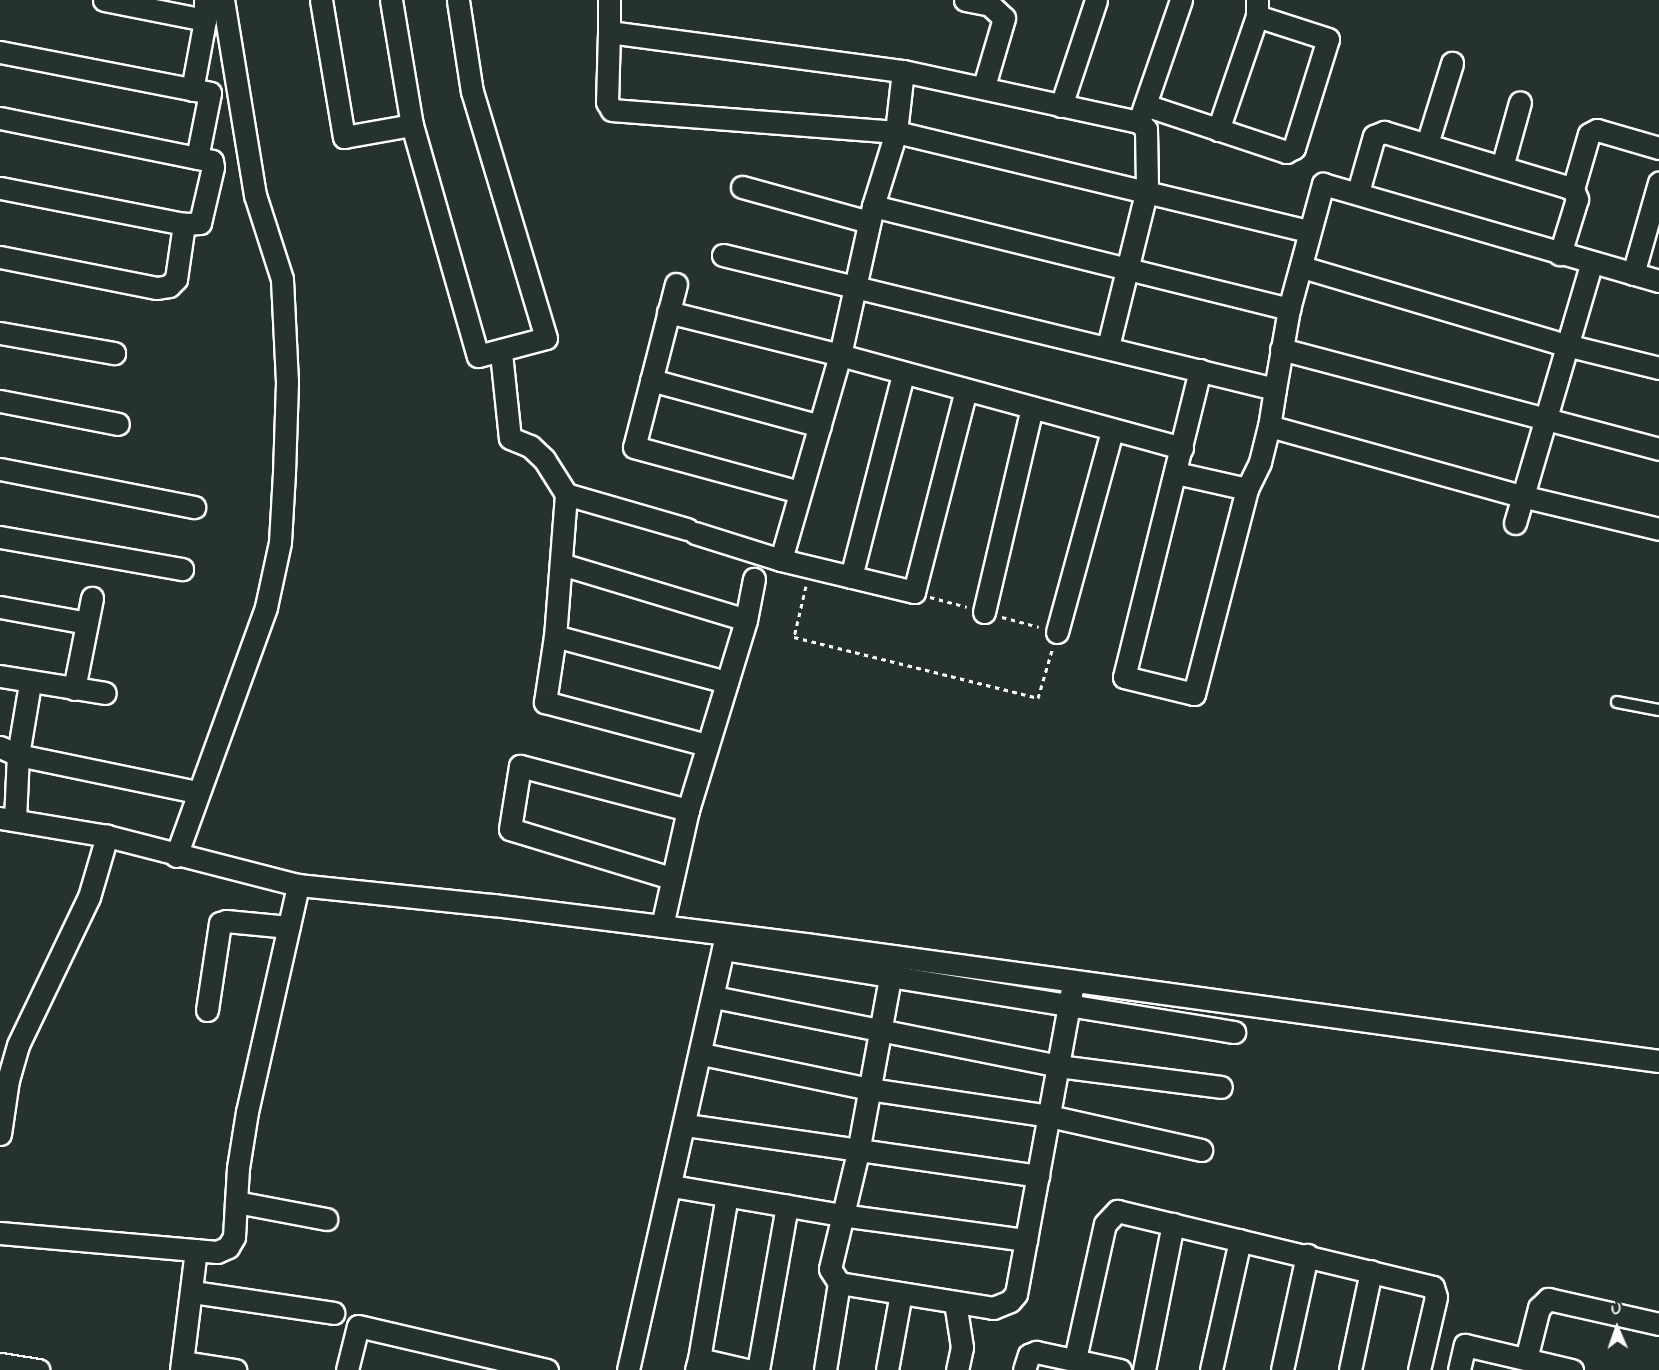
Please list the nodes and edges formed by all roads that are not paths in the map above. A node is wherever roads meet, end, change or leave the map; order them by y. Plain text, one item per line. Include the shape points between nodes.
1 (104, 0) edge
2 (223, 0) edge
3 (321, 0) edge
4 (392, 0) edge
5 (458, 0) edge
6 (609, 0) edge
7 (965, 0) edge
8 (1096, 0) edge
9 (1181, 0) edge
10 (1000, 6) edge
11 (1257, 8) edge
12 (205, 10) edge
13 (609, 32) junction
14 (0, 52) edge
15 (1452, 63) dead end
16 (903, 71) junction
17 (984, 86) junction
18 (192, 90) junction
19 (1520, 102) dead end
20 (1061, 106) junction
21 (1142, 114) junction
22 (0, 118) edge
23 (411, 125) junction
24 (1218, 130) junction
25 (896, 132) junction
26 (1427, 144) junction
27 (1659, 148) edge
28 (197, 158) junction
29 (1502, 167) junction
30 (1659, 183) edge
31 (742, 187) dead end
32 (0, 188) edge
33 (1147, 189) junction
34 (1573, 189) junction
35 (1358, 192) junction
36 (871, 214) junction
37 (184, 224) junction
38 (1309, 231) junction
39 (1560, 254) junction
40 (723, 255) dead end
41 (0, 257) edge
42 (1591, 264) junction
43 (1302, 267) junction
44 (1129, 271) junction
45 (1633, 274) junction
46 (1659, 281) edge
47 (676, 284) dead end
48 (854, 287) junction
49 (1289, 309) junction
50 (668, 312) junction
51 (0, 333) edge
52 (1566, 345) junction
53 (1108, 347) junction
54 (1281, 349) junction
55 (114, 353) dead end
56 (501, 353) junction
57 (840, 355) junction
58 (1659, 368) edge
59 (1200, 370) junction
60 (903, 374) junction
61 (651, 380) junction
62 (1275, 388) junction
63 (966, 390) junction
64 (0, 401) edge
65 (1032, 408) junction
66 (1542, 421) junction
67 (118, 424) dead end
68 (820, 426) junction
69 (1269, 426) junction
70 (1112, 431) junction
71 (1182, 448) junction
72 (1659, 449) edge
73 (0, 469) edge
74 (1176, 473) junction
75 (1247, 489) junction
76 (800, 492) junction
77 (566, 494) junction
78 (1521, 496) junction
79 (194, 507) dead end
80 (1515, 523) dead end
81 (1659, 529) edge
82 (0, 537) edge
83 (781, 560) junction
84 (561, 564) junction
85 (182, 569) dead end
86 (851, 577) junction
87 (754, 579) dead end
88 (92, 598) dead end
89 (0, 607) edge
90 (984, 612) road end
91 (746, 620) junction
92 (87, 623) junction
93 (1057, 632) road end
94 (555, 636) junction
95 (0, 676) edge
96 (727, 682) junction
97 (30, 683) junction
98 (74, 689) junction
99 (105, 693) dead end
100 (1617, 702) dead end
101 (1659, 710) edge
102 (707, 745) junction
103 (9, 751) edge
104 (197, 792) junction
105 (688, 810) junction
106 (8, 819) edge
107 (107, 836) junction
108 (176, 856) junction
109 (671, 878) junction
110 (298, 885) junction
111 (662, 926) junction
112 (289, 927) junction
113 (725, 942) junction
114 (894, 957) junction
115 (890, 978) junction
116 (1073, 982) junction
117 (714, 998) junction
118 (1068, 1007) junction
119 (207, 1010) dead end
120 (880, 1028) junction
121 (1234, 1032) dead end
122 (702, 1054) junction
123 (1659, 1061) edge
124 (1058, 1066) junction
125 (1221, 1087) dead end
126 (869, 1089) junction
127 (1049, 1116) junction
128 (686, 1125) junction
129 (0, 1134) edge
130 (1201, 1150) dead end
131 (858, 1152) junction
132 (1038, 1176) junction
133 (672, 1186) junction
134 (727, 1196) junction
135 (236, 1202) junction
136 (787, 1206) junction
137 (841, 1215) junction
138 (326, 1220) dead end
139 (1173, 1224) junction
140 (0, 1233) edge
141 (1026, 1240) junction
142 (1240, 1240) junction
143 (196, 1250) junction
144 (1307, 1256) junction
145 (1371, 1271) junction
146 (839, 1283) junction
147 (193, 1292) junction
148 (902, 1293) junction
149 (955, 1302) junction
150 (333, 1313) dead end
151 (1659, 1324) edge
152 (1075, 1359) junction
153 (1526, 1359) junction
154 (0, 1364) edge
155 (698, 1364) edge
156 (181, 1366) edge
157 (509, 1366) edge
158 (39, 1370) edge
159 (235, 1370) edge
160 (348, 1370) edge
161 (548, 1370) edge
162 (628, 1370) edge
163 (747, 1370) edge
164 (758, 1370) edge
165 (825, 1370) edge
166 (887, 1370) edge
167 (957, 1370) edge
168 (1024, 1370) edge
169 (1120, 1370) edge
170 (1144, 1370) edge
171 (1211, 1370) edge
172 (1282, 1370) edge
173 (1350, 1370) edge
174 (1419, 1370) edge
175 (1459, 1370) edge
176 (1572, 1370) edge

1 - 12 street
2 - 104 street via 255,195 282,279 287,382 280,542 266,607
3 - 23 street via 345,137
4 - 23 street
5 - 56 street via 472,92 546,338
6 - 13 street
7 - 10 street
8 - 20 street
9 - 21 street
10 - 17 street
11 - 24 street
11 - 24 street via 1328,39 1294,148 1286,152
12 - 18 street
13 - 16 street
13 - 25 street via 607,102 612,110
14 - 18 street
15 - 26 street
16 - 17 street
16 - 25 street
17 - 20 street
18 - 28 street via 210,93
19 - 29 street
20 - 21 street
21 - 24 street
21 - 33 street
22 - 28 street
23 - 56 street via 478,356
25 - 33 street
25 - 36 street
26 - 29 street
26 - 35 street via 1384,132 1374,136
27 - 34 street via 1598,130 1589,134
28 - 37 street via 212,161 213,167 205,212 200,223
29 - 34 street
30 - 45 street
31 - 36 street
32 - 37 street
33 - 38 street
33 - 44 street
34 - 39 street via 1576,199
35 - 38 street via 1323,184
35 - 39 street
36 - 44 street
36 - 48 street
37 - 41 street via 176,279 169,286 157,288
38 - 43 street
39 - 42 street
40 - 48 street
42 - 45 street
42 - 52 street
43 - 49 street
43 - 52 street
44 - 49 street
44 - 53 street
45 - 46 street
47 - 50 street
48 - 53 street
48 - 57 street
49 - 54 street
50 - 57 street
50 - 61 street
51 - 55 street
52 - 58 street
52 - 66 street
53 - 59 street
54 - 62 street
54 - 66 street
56 - 77 street via 510,438 530,446 544,459
57 - 60 street
57 - 68 street
59 - 62 street
59 - 71 street
60 - 63 street
60 - 86 street
61 - 68 street
61 - 76 street via 634,447
62 - 69 street
63 - 65 street
63 - 86 street via 914,592
64 - 67 street
65 - 70 street
65 - 90 street
66 - 72 street
66 - 78 street
68 - 76 street
69 - 75 street via 1260,462
69 - 78 street
70 - 71 street
70 - 93 street
71 - 74 street
73 - 79 street
74 - 75 street
74 - 75 street via 1124,677 1194,694
76 - 83 street
77 - 83 street
77 - 84 street
78 - 80 street
78 - 81 street
82 - 85 street
83 - 86 street
84 - 91 street
84 - 94 street
87 - 91 street
88 - 92 street
89 - 92 street
91 - 96 street
92 - 98 street
94 - 96 street
94 - 102 street via 545,702
95 - 97 street
96 - 102 street
97 - 98 street
97 - 103 street
98 - 99 street
100 - 101 lane
102 - 105 street
103 - 104 street
103 - 106 street
104 - 108 street
105 - 109 street
105 - 109 street via 520,766 510,829
106 - 107 street
107 - 108 street
107 - 129 street via 89,897 18,1045
108 - 110 street
109 - 111 street
110 - 111 street
110 - 112 street
111 - 113 street
112 - 119 street via 220,923
112 - 135 street via 247,1112
113 - 114 street
113 - 115 street
113 - 117 street
114 - 115 street
114 - 116 street
115 - 118 street
115 - 120 street
116 - 118 street
116 - 123 street
117 - 120 street
117 - 122 street
118 - 121 street
118 - 124 street
120 - 124 street
120 - 126 street
122 - 126 street
122 - 128 street
124 - 125 street
124 - 127 street
126 - 127 street
126 - 131 street
127 - 130 street
127 - 132 street
128 - 131 street
128 - 133 street
131 - 132 street
131 - 137 street
132 - 141 street
133 - 134 street
133 - 162 street
134 - 136 street
134 - 155 street
135 - 138 street
135 - 143 street via 234,1237 228,1247 217,1252
136 - 137 street
136 - 164 street
137 - 141 street
137 - 146 street via 830,1259 830,1269
139 - 142 street
139 - 152 street via 1117,1211 1111,1214 1105,1224
139 - 170 street
140 - 143 street
141 - 149 street via 1016,1294 1010,1301 993,1308
142 - 144 street
142 - 171 street
143 - 147 street
144 - 145 street
144 - 172 street
145 - 173 street
145 - 174 street via 1433,1287 1436,1297
146 - 148 street
146 - 165 street
147 - 150 street
147 - 156 street
148 - 149 street
148 - 166 street
149 - 167 street via 962,1347
151 - 153 street via 1548,1299 1539,1308
152 - 168 street via 1033,1352
152 - 169 street
153 - 175 street via 1465,1345
153 - 176 street
154 - 158 street
155 - 163 street
156 - 159 street
157 - 160 street via 358,1326
157 - 161 street

